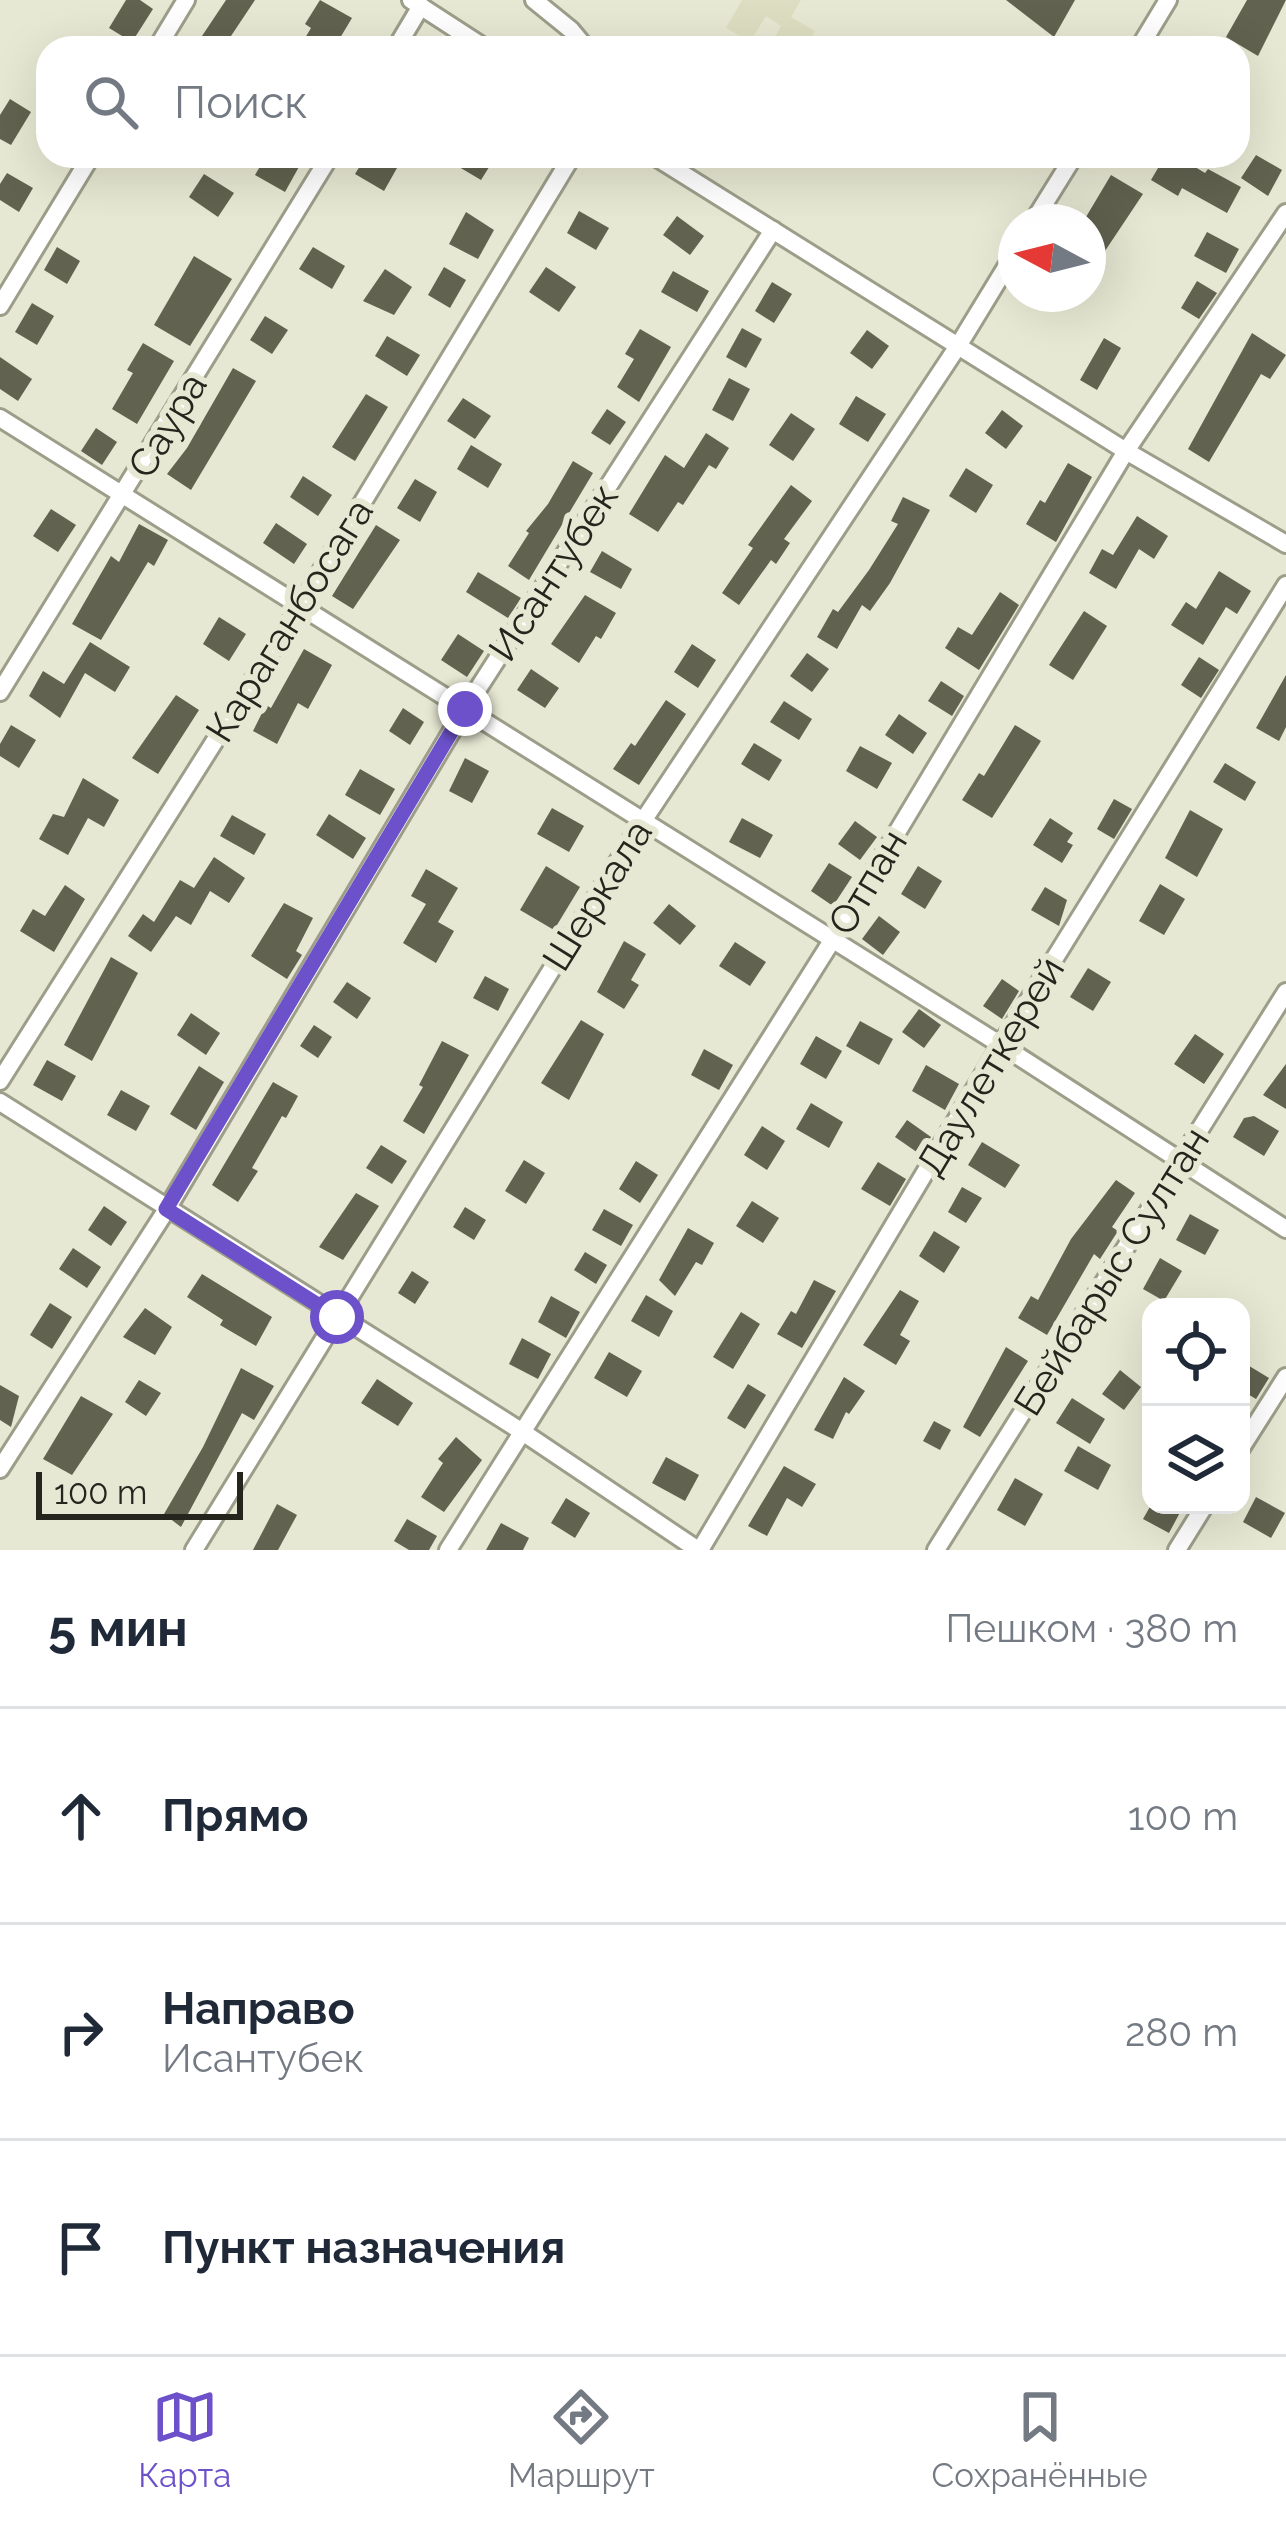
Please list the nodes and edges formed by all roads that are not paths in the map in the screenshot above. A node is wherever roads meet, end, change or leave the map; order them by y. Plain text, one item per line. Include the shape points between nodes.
1 (186, 0) edge
2 (534, 0) edge
3 (1168, 0) edge
4 (416, 3) edge
5 (164, 36) edge
6 (401, 36) edge
7 (467, 36) edge
8 (576, 36) edge
9 (1146, 36) edge
10 (84, 168) edge
11 (323, 168) edge
12 (565, 168) edge
13 (673, 168) edge
14 (1066, 168) edge
15 (1045, 204) edge
16 (1286, 213) edge
17 (772, 230) junction
18 (998, 280) edge
19 (0, 306) edge
20 (958, 346) junction
21 (0, 418) edge
22 (1126, 451) junction
23 (124, 496) junction
24 (1286, 544) edge
25 (1286, 585) edge
26 (300, 606) junction
27 (0, 692) edge
28 (465, 709) junction
29 (643, 820) junction
30 (833, 939) junction
31 (1286, 992) edge
32 (1001, 1045) junction
33 (0, 1081) edge
34 (0, 1102) edge
35 (1180, 1160) junction
36 (166, 1209) junction
37 (1286, 1229) edge
38 (337, 1317) junction
39 (1286, 1377) edge
40 (521, 1431) junction
41 (1250, 1434) edge
42 (0, 1469) edge
43 (1199, 1514) edge
44 (194, 1550) edge
45 (448, 1550) edge
46 (699, 1550) edge
47 (936, 1550) edge
48 (1177, 1550) edge

1 - 5 street
2 - 8 street
3 - 9 street
4 - 6 street
4 - 7 street
10 - 19 street
11 - 23 street, Саура
12 - 26 street, Караганбосага
13 - 17 street
14 - 15 street
16 - 22 street, Отпан
17 - 20 street
17 - 28 street, Исантубек
18 - 20 street, Шеркала
20 - 22 street
20 - 29 street, Шеркала
21 - 23 street
22 - 24 street
22 - 30 street, Отпан
23 - 26 street
23 - 27 street, Саура
25 - 32 street, Даулеткерей
26 - 28 street
26 - 33 street, Караганбосага
28 - 29 street
28 - 36 street, Исантубек
29 - 30 street
29 - 38 street, Шеркала
30 - 32 street
30 - 40 street, Отпан
31 - 35 street, Бейбарыс Султан
32 - 35 street
32 - 46 street, Даулеткерей
34 - 36 street
35 - 37 street
35 - 47 street, Бейбарыс Султан
36 - 38 street
36 - 42 street, Исантубек
38 - 40 street
38 - 44 street, Шеркала
39 - 41 street
40 - 45 street, Отпан
40 - 46 street
43 - 48 street

